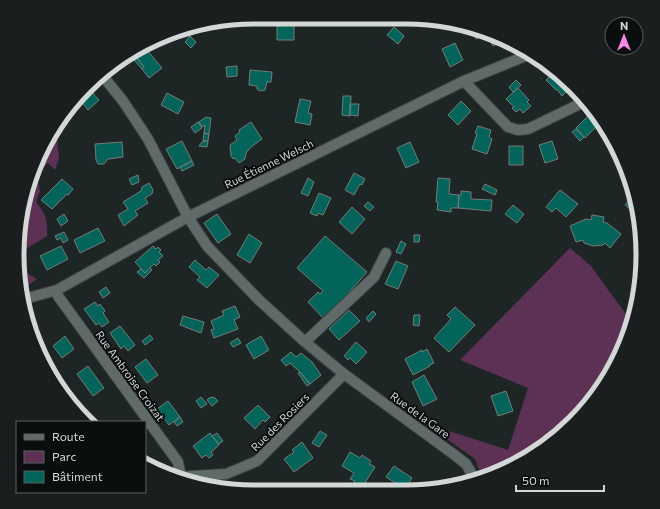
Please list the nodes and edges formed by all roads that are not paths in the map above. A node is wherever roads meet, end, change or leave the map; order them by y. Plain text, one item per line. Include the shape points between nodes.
1 (524, 57) edge
2 (105, 79) edge
3 (464, 81) junction
4 (580, 104) edge
5 (188, 217) junction
6 (386, 253) dead end
7 (57, 290) junction
8 (28, 298) edge
9 (304, 342) junction
10 (344, 374) junction
11 (179, 472) edge
12 (472, 475) edge
13 (192, 476) edge

1 - 3 street, Rue Étienne Welsch
2 - 5 street, Rue de la Gare via 123,100 148,139
3 - 4 street via 508,127 518,130 528,129
3 - 5 street, Rue Étienne Welsch
5 - 7 street, Rue Étienne Welsch
5 - 9 street, Rue de la Gare via 207,246
6 - 9 street via 374,277
7 - 8 street, Rue Étienne Welsch
7 - 11 street, Rue Ambroise Croizat via 58,296 178,462
9 - 10 street, Rue de la Gare
10 - 12 street, Rue de la Gare via 456,456 466,464
10 - 13 street, Rue des Rosiers via 257,461 226,474

